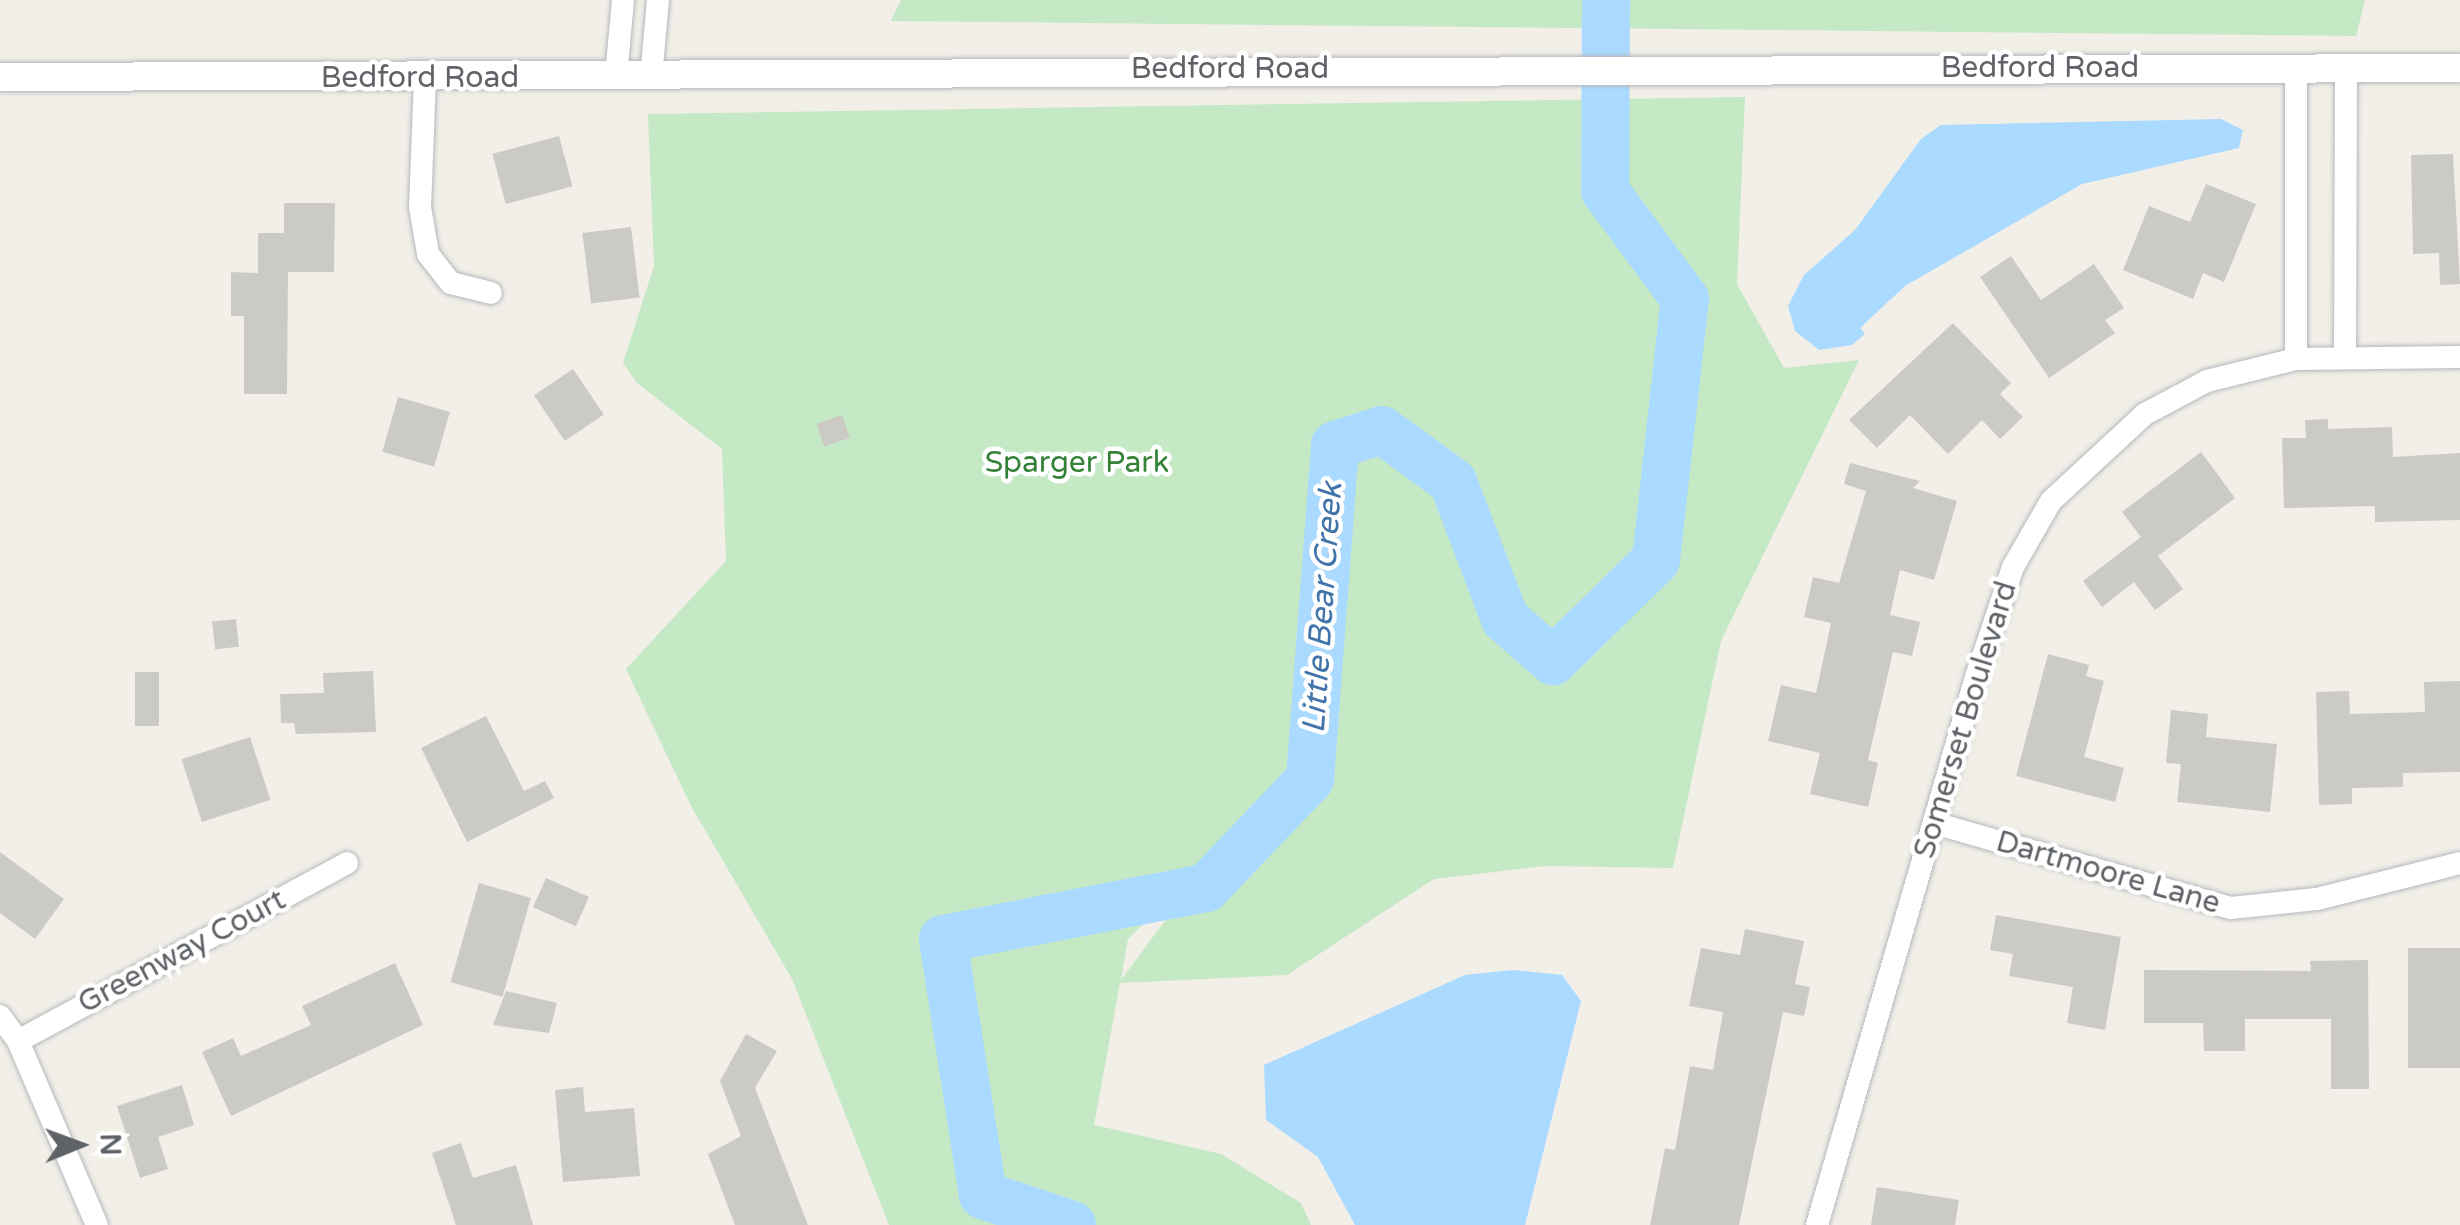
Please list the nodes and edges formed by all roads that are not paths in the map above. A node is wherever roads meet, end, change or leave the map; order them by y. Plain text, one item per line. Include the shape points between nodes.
1 (622, 0) edge
2 (658, 0) edge
3 (2296, 68) junction
4 (2346, 68) junction
5 (2460, 68) edge
6 (651, 76) junction
7 (0, 77) edge
8 (616, 77) junction
9 (426, 78) junction
10 (491, 293) dead end
11 (2460, 357) edge
12 (2345, 358) junction
13 (2296, 359) junction
14 (1934, 823) junction
15 (346, 863) dead end
16 (2460, 863) edge
17 (0, 1016) edge
18 (18, 1041) junction
19 (97, 1225) edge
20 (1817, 1225) edge

1 - 8 street
2 - 6 street
3 - 4 street, Bedford Road
3 - 6 street, Bedford Road
3 - 13 street
4 - 5 street, Bedford Road
4 - 12 street
6 - 8 street, Bedford Road
7 - 9 street, Bedford Road
8 - 9 street, Bedford Road
9 - 10 street via 420,207 428,254 451,282
11 - 12 street, Somerset Boulevard
12 - 13 street, Somerset Boulevard
13 - 14 street, Somerset Boulevard via 2207,381 2145,414 2051,501 2012,567
14 - 16 street, Dartmoore Lane via 2231,908 2316,900
14 - 20 street, Somerset Boulevard
15 - 18 street, Greenway Court
17 - 18 street
18 - 19 street

